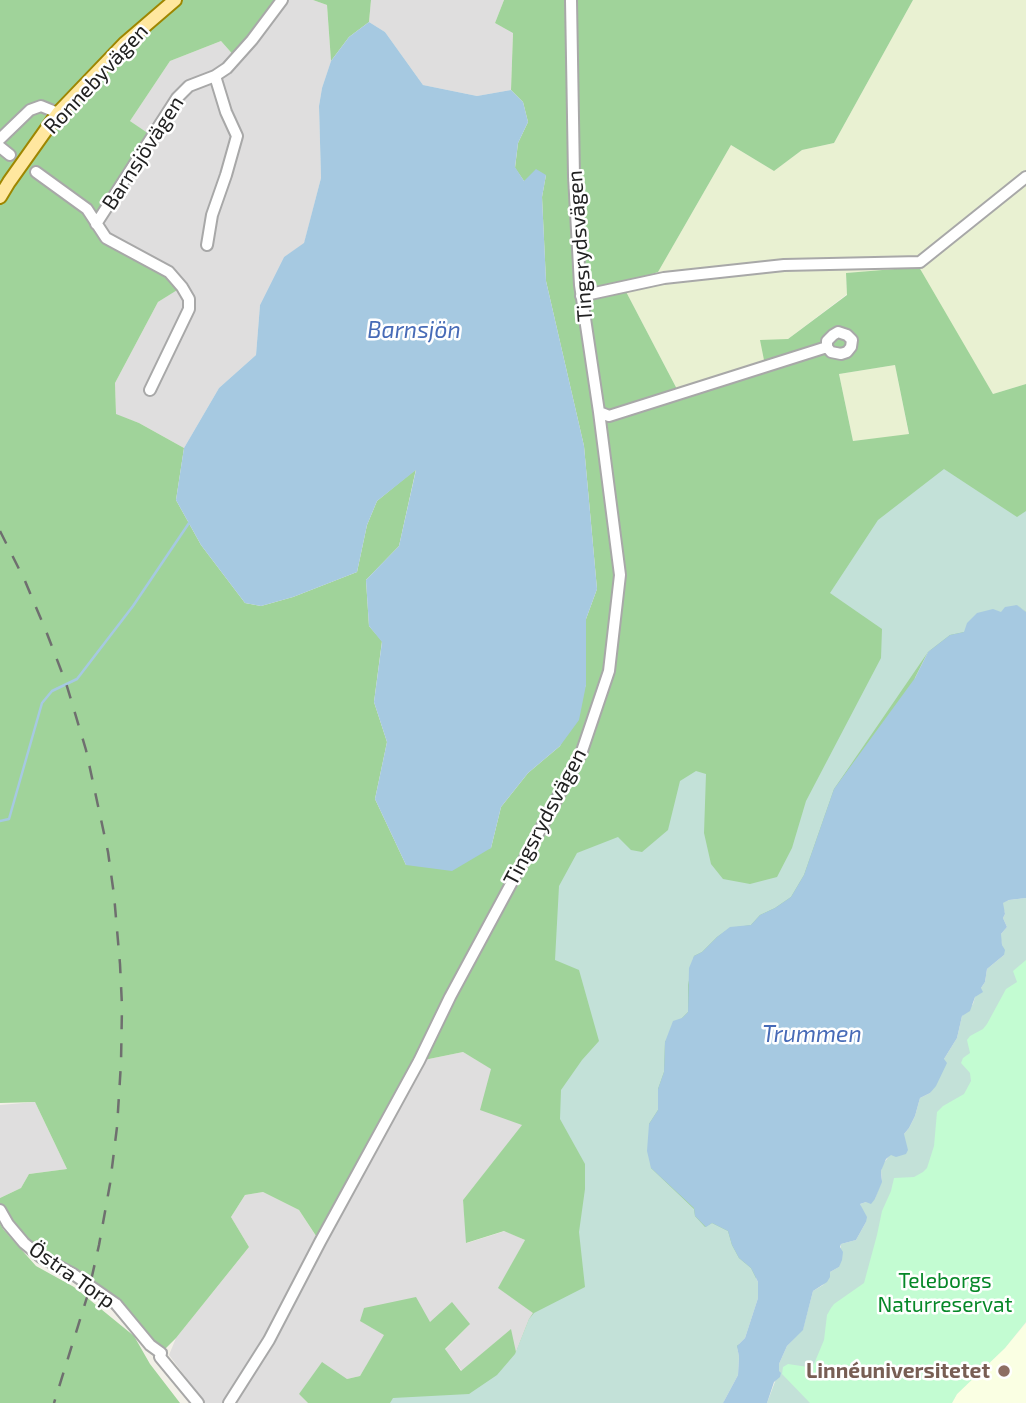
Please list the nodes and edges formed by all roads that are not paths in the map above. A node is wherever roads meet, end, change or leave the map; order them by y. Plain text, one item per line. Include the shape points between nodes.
1 (175, 0) edge
2 (282, 0) edge
3 (571, 0) edge
4 (215, 76) junction
5 (58, 113) junction
6 (0, 139) edge
7 (0, 147) edge
8 (10, 155) dead end
9 (36, 172) dead end
10 (1026, 177) edge
11 (0, 197) edge
12 (96, 224) junction
13 (207, 245) dead end
14 (581, 296) junction
15 (827, 346) dead end
16 (150, 390) dead end
17 (599, 412) junction
18 (0, 1210) edge
19 (198, 1403) edge
20 (229, 1403) edge

1 - 5 main road, Ronnebyvägen via 125,43
2 - 4 street, Barnsjövägen via 252,40
3 - 14 street, Tingsrydsvägen
4 - 12 street, Barnsjövägen via 189,86 177,98
4 - 13 street via 237,136
5 - 6 street via 41,106 30,110
5 - 11 main road, Ronnebyvägen
7 - 8 street
9 - 12 street, Barnsjövägen via 87,209
10 - 14 street via 920,262 784,265 664,278
12 - 16 street, Barnsjövägen via 106,239 169,272 190,303
14 - 17 street, Tingsrydsvägen
15 - 17 street via 609,416
17 - 20 street, Tingsrydsvägen via 620,575 609,671 581,754 269,1340
18 - 19 street, Östra Torp, bridge via 41,1257 116,1304

